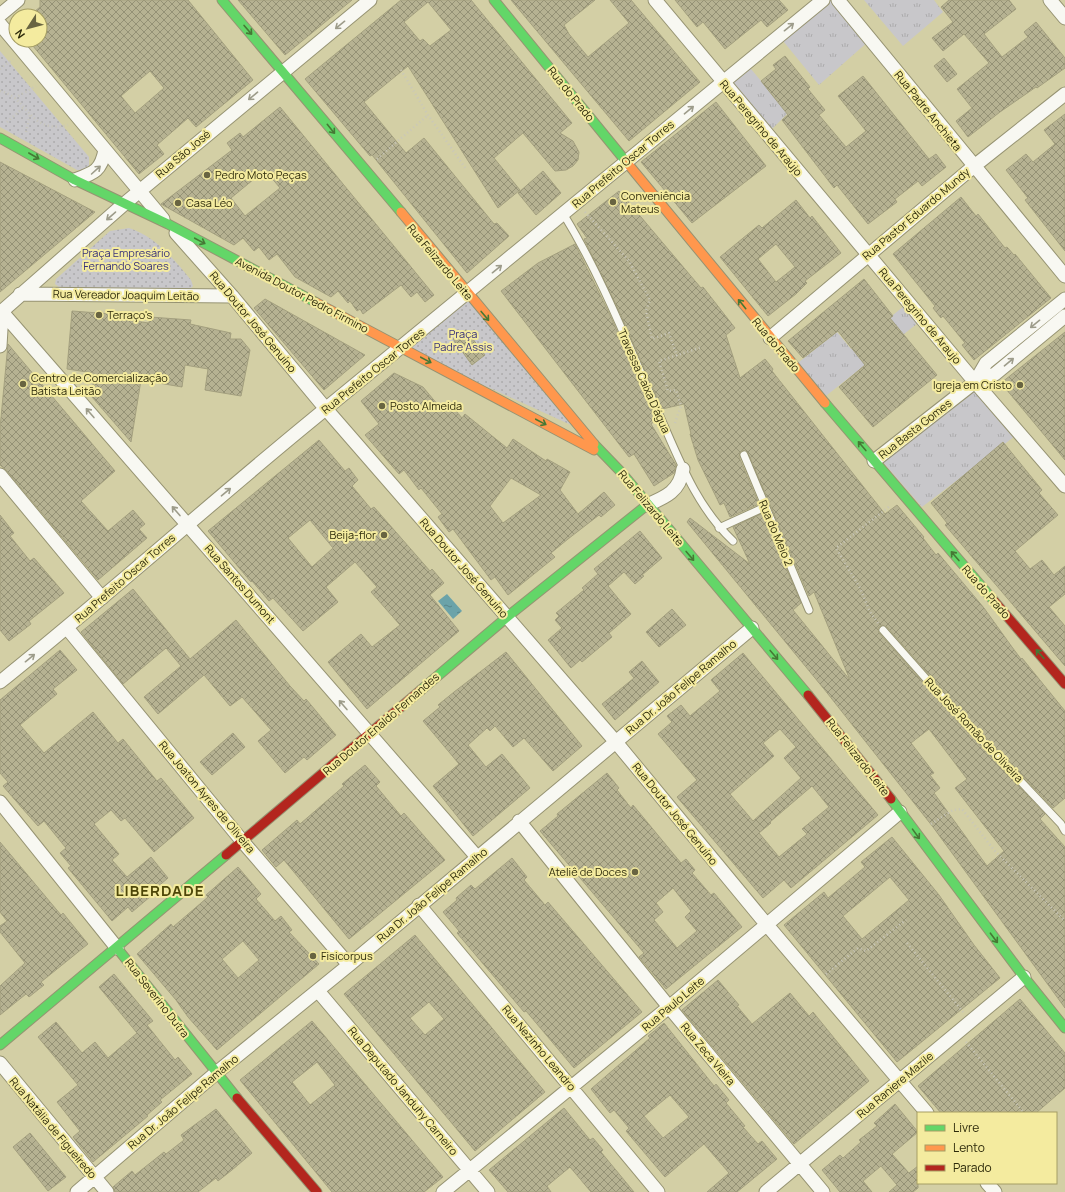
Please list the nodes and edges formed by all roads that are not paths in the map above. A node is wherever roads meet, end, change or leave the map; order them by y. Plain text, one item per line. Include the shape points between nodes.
1 (18, 0) edge
2 (222, 0) edge
3 (370, 0) edge
4 (494, 0) edge
5 (655, 0) edge
6 (822, 0) edge
7 (838, 0) edge
8 (1050, 0) edge
9 (0, 15) edge
10 (1065, 18) edge
11 (0, 24) edge
12 (283, 70) junction
13 (723, 82) junction
14 (1065, 94) edge
15 (0, 138) edge
16 (106, 150) junction
17 (626, 162) junction
18 (973, 167) junction
19 (75, 180) junction
20 (140, 191) junction
21 (124, 204) junction
22 (564, 215) junction
23 (168, 224) junction
24 (868, 254) junction
25 (1065, 276) edge
26 (20, 294) junction
27 (467, 294) junction
28 (232, 296) junction
29 (1065, 299) edge
30 (1, 312) edge
31 (1065, 316) edge
32 (770, 338) junction
33 (0, 346) edge
34 (402, 348) junction
35 (975, 382) junction
36 (326, 409) junction
37 (603, 455) junction
38 (744, 455) dead end
39 (874, 461) junction
40 (683, 469) junction
41 (0, 475) edge
42 (1065, 486) edge
43 (647, 505) junction
44 (765, 507) junction
45 (188, 524) junction
46 (719, 528) junction
47 (733, 541) dead end
48 (102, 598) junction
49 (809, 610) dead end
50 (507, 618) junction
51 (67, 628) junction
52 (752, 628) junction
53 (883, 630) road end
54 (0, 682) edge
55 (1065, 684) edge
56 (369, 734) junction
57 (615, 741) junction
58 (0, 802) edge
59 (900, 812) junction
60 (519, 821) junction
61 (1063, 822) edge
62 (1065, 830) edge
63 (243, 842) junction
64 (477, 857) junction
65 (419, 905) junction
66 (767, 926) junction
67 (117, 948) junction
68 (349, 965) junction
69 (1024, 977) junction
70 (318, 990) junction
71 (669, 1007) junction
72 (1065, 1028) edge
73 (0, 1045) edge
74 (0, 1063) edge
75 (216, 1073) junction
76 (901, 1082) junction
77 (572, 1088) junction
78 (927, 1112) edge
79 (799, 1164) junction
80 (470, 1171) junction
81 (94, 1177) junction
82 (988, 1184) edge
83 (77, 1192) edge
84 (106, 1192) edge
85 (317, 1192) edge
86 (444, 1192) edge
87 (488, 1192) edge
88 (658, 1192) edge
89 (766, 1192) edge
90 (824, 1192) edge
91 (995, 1192) edge

1 - 9 street
2 -> 12 main road, Rua Felizardo Leite
3 -> 12 street, Rua São José
4 - 17 main road, Rua do Prado
5 - 13 street, Rua Peregrino de Araújo
13 -> 6 street, Rua Prefeito Oscar Torres
7 - 18 street, Rua Padre Anchieta
8 - 10 street
11 - 16 street, Rua Doutor José Genuíno
12 -> 20 street, Rua São José
12 -> 27 main road, Rua Felizardo Leite
17 -> 13 street, Rua Prefeito Oscar Torres
13 - 24 street, Rua Peregrino de Araújo
14 - 18 street, Rua Pastor Eduardo Mundy
15 -> 19 main road, Avenida Doutor Pedro Firmino
19 -> 16 street via 98,169
16 - 20 street, Rua Doutor José Genuíno
17 - 22 street, Rua Prefeito Oscar Torres
32 -> 17 main road, Rua do Prado
18 - 24 street, Rua Pastor Eduardo Mundy
18 - 25 street, Rua Padre Anchieta
19 - 21 main road, Avenida Doutor Pedro Firmino
20 - 21 street, Rua São José
20 - 23 street, Rua Doutor José Genuíno
21 - 23 main road, Avenida Doutor Pedro Firmino
21 -> 26 street, Rua São José
27 -> 22 street, Rua Prefeito Oscar Torres
22 - 40 lane, Travessa Caixa D'água via 591,264
23 - 28 street, Rua Doutor José Genuíno
23 -> 34 main road, Avenida Doutor Pedro Firmino
24 - 32 street, Rua Pastor Eduardo Mundy
24 - 35 street, Rua Peregrino de Araujo
26 - 28 street, Rua Vereador Joaquim Leitão
26 - 30 street, Rua São José
27 - 34 street, Rua Prefeito Oscar Torres
27 -> 37 main road, Rua Felizardo Leite
28 - 36 street, Rua Doutor José Genuíno
29 -> 35 street, Rua Basta Gomes via 986,363
30 - 33 street
45 -> 30 street, Rua Santos Dumont
35 -> 31 street, Rua Basta Gomes via 995,374
39 -> 32 main road, Rua do Prado
34 - 36 street, Rua Prefeito Oscar Torres
34 -> 37 main road, Avenida Doutor Pedro Firmino
35 - 39 street, Rua Basta Gomes
35 - 42 street, Rua Peregrino de Araujo
45 -> 36 street, Rua Prefeito Oscar Torres
36 - 50 street, Rua Doutor José Genuíno
37 - 43 main road, Rua Felizardo Leite via 621,472
38 - 44 lane, Rua do Meio 2
55 -> 39 main road, Rua do Prado
40 - 43 street via 678,486 672,492
40 - 46 lane, Travessa Caixa D'água via 690,485
41 - 48 street
43 - 50 main road, Rua Doutor Enaldo Fernandes
43 -> 52 main road, Rua Felizardo Leite
44 - 46 lane
44 - 49 lane, Rua do Meio 2
45 - 48 street, Rua Prefeito Oscar Torres
56 -> 45 street, Rua Santos Dumont
46 - 47 lane, Travessa Caixa D'água
48 - 51 street, Rua Prefeito Oscar Torres
50 - 56 main road, Rua Doutor Enaldo Fernandes
50 - 57 street, Rua Doutor José Genuíno
54 -> 51 street, Rua Prefeito Oscar Torres
51 - 63 street, Rua Joaton Ayres de Oliveira
52 - 57 street, Rua Dr. João Felipe Ramalho
52 -> 59 main road, Rua Felizardo Leite via 856,754
53 - 61 lane, Rua José Romão de Oliveira via 960,717
56 - 63 main road, Rua Doutor Enaldo Fernandes
56 - 64 street, Rua Santos Dumont
57 - 60 street, Rua Dr. João Felipe Ramalho
57 - 66 street, Rua Doutor José Genuíno
58 - 67 street, Rua Severino Dutra
59 - 66 street, Rua Paulo Leite
59 -> 69 main road, Rua Felizardo Leite
60 - 64 street, Rua Dr. João Felipe Ramalho
60 - 71 street, Rua Zeca Vieira
61 - 62 lane, Rua José Romão de Oliveira
63 - 67 main road, Rua Doutor Enaldo Fernandes
63 - 68 street, Rua Joaton Ayres de Oliveira
64 - 65 street, Rua Dr. João Felipe Ramalho
65 - 68 street, Rua Dr. João Felipe Ramalho
65 - 77 street, Rua Nezinho Leandro
66 - 71 street, Rua Paulo Leite
66 - 76 street, Rua Doutor José Genuíno
67 - 73 main road, Rua Doutor Enaldo Fernandes
67 - 75 main road, Rua Severino Dutra
68 - 70 street, Rua Dr. João Felipe Ramalho
69 - 72 main road, Rua Felizardo Leite
69 - 76 street, Rua Raniere Mazile
70 - 75 street, Rua Dr. João Felipe Ramalho
70 - 80 street, Rua Deputado Janduhy Carneiro
71 - 77 street, Rua Paulo Leite
71 - 79 street, Rua Zeca Vieira
74 - 81 street, Rua Natália de Figueiredo
75 - 81 street, Rua Dr. João Felipe Ramalho
75 - 85 main road, Rua Severino Dutra
76 - 78 street, Rua Doutor José Genuíno
76 - 79 street, Rua Raniere Mazile
77 - 80 street, Rua Paulo Leite
77 - 88 street, Rua Nezinho Leandro
79 - 89 street, Rua Raniere Mazile
79 - 90 street, Rua Zeca Vieira
80 - 86 street, Rua Paulo Leite
80 - 87 street, Rua Deputado Janduhy Carneiro
81 - 83 street, Rua Dr. João Felipe Ramalho
81 - 84 street, Rua Natália de Figueiredo
82 - 91 street

